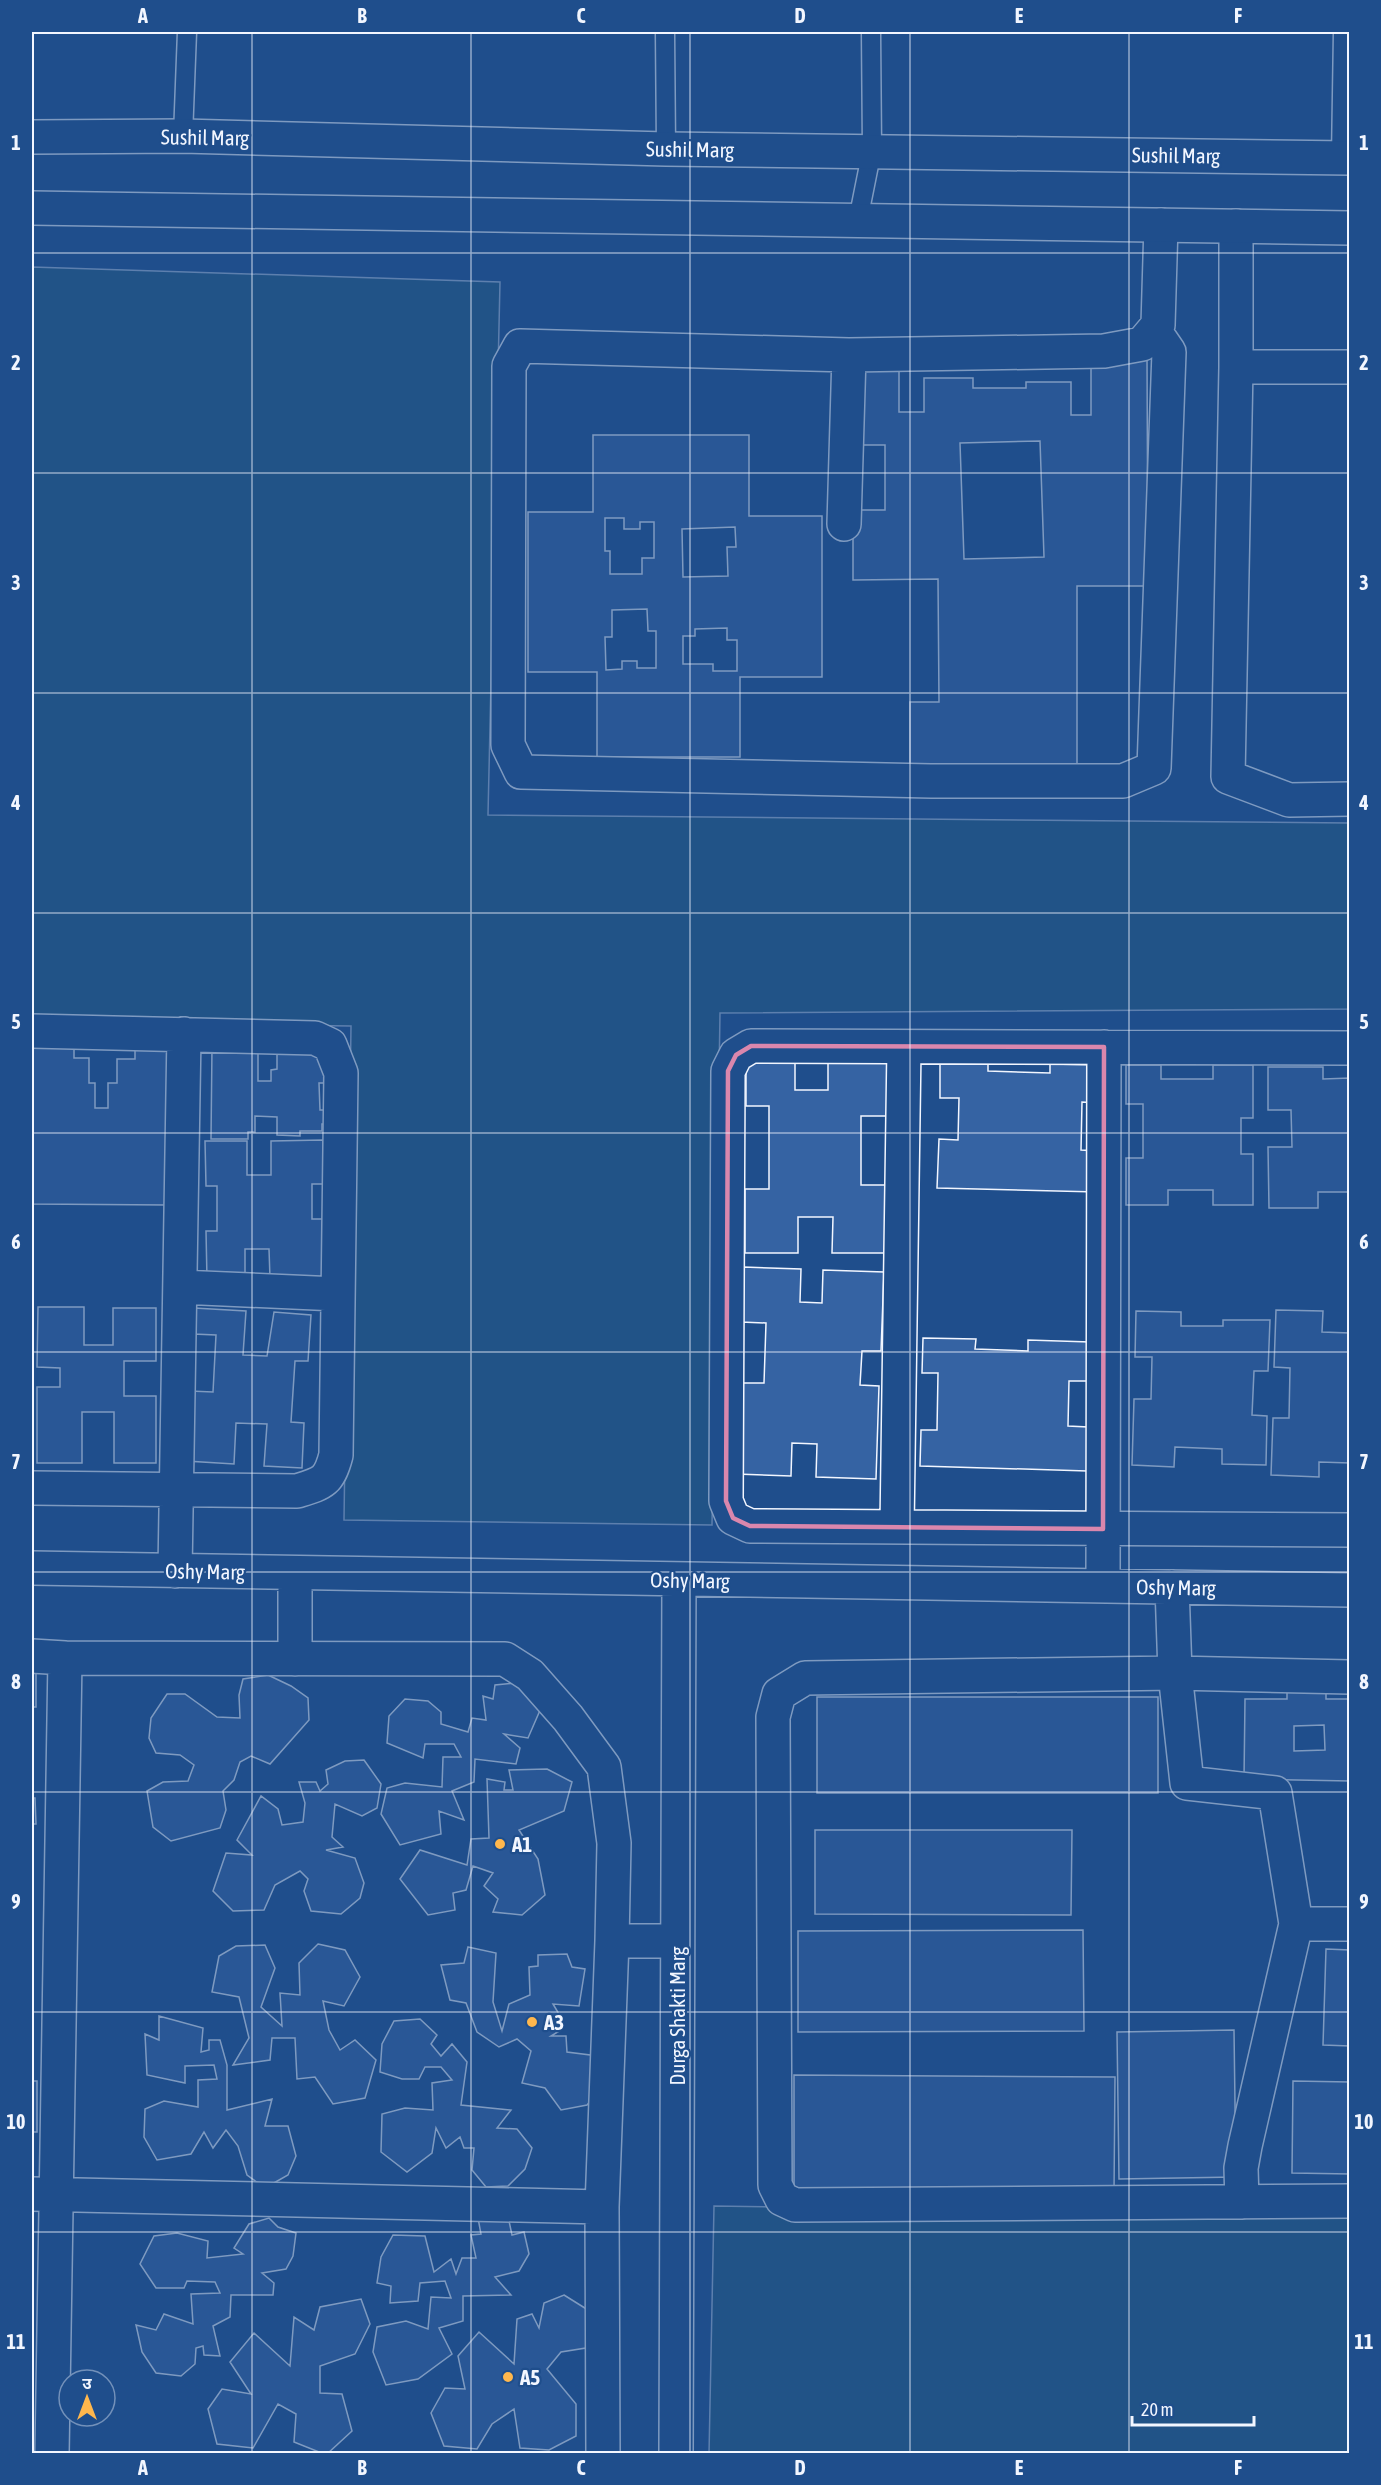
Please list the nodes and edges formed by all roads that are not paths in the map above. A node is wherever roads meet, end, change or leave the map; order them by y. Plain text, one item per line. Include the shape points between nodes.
1 (187, 32) edge
2 (665, 32) edge
3 (871, 32) edge
4 (1343, 32) edge
5 (183, 136) junction
6 (32, 137) edge
7 (666, 149) junction
8 (872, 150) junction
9 (1345, 158) edge
10 (32, 207) edge
11 (858, 220) junction
12 (1161, 225) junction
13 (1236, 226) junction
14 (1350, 228) edge
15 (1154, 330) junction
16 (849, 356) junction
17 (1236, 367) junction
18 (1350, 368) edge
19 (844, 524) dead end
20 (1350, 799) edge
21 (32, 1031) edge
22 (184, 1034) junction
23 (904, 1047) junction
24 (1104, 1047) junction
25 (1350, 1048) edge
26 (180, 1287) junction
27 (337, 1294) junction
28 (32, 1488) edge
29 (176, 1490) junction
30 (897, 1527) junction
31 (1103, 1529) junction
32 (1350, 1530) edge
33 (32, 1568) edge
34 (175, 1571) junction
35 (295, 1573) junction
36 (679, 1579) junction
37 (1103, 1586) junction
38 (1172, 1587) junction
39 (1350, 1590) edge
40 (32, 1656) edge
41 (65, 1658) junction
42 (295, 1659) junction
43 (1175, 1673) junction
44 (1350, 1677) edge
45 (1296, 1924) junction
46 (1350, 1924) edge
47 (612, 1941) junction
48 (678, 1941) junction
49 (43, 2194) edge
50 (1350, 2201) edge
51 (1242, 2202) junction
52 (602, 2207) junction
53 (52, 2454) edge
54 (603, 2454) edge
55 (676, 2454) edge

1 - 5 lane
2 - 7 lane
3 - 8 lane
4 - 9 lane
5 - 6 street, Sushil Marg
5 - 7 street, Sushil Marg
7 - 8 street, Sushil Marg
8 - 9 street, Sushil Marg
8 - 11 lane
10 - 11 street
11 - 12 street
12 - 13 street
12 - 15 street via 1158,325
13 - 14 street
13 - 17 street
15 - 16 street via 1142,344 1104,351
15 - 16 street via 1169,352 1154,768 1123,781 521,772 508,745 509,366 520,346
16 - 19 street
17 - 18 street
17 - 20 street via 1227,777 1288,800
21 - 22 street
22 - 26 street
22 - 27 street via 315,1038 330,1045 341,1073
23 - 24 street
23 - 30 street
23 - 30 street via 751,1046 735,1055 728,1071 726,1501 733,1518 750,1526
24 - 25 street
24 - 31 street
26 - 27 street
26 - 29 street
27 - 29 street via 336,1455 331,1474 316,1485 297,1491
28 - 29 street
29 - 34 street
30 - 31 street
31 - 32 street
31 - 37 street
33 - 34 street, Oshy Marg
34 - 35 street, Oshy Marg
35 - 36 street, Oshy Marg
35 - 42 street
36 - 37 street, Oshy Marg
36 - 48 street, Durga Shakti Marg
37 - 38 street, Oshy Marg
38 - 39 street, Oshy Marg
38 - 43 street
40 - 41 street
41 - 42 street
41 - 49 street
42 - 47 street via 505,1659 530,1675 604,1767 614,1843
43 - 44 street
43 - 45 street via 1187,1783 1275,1793
43 - 51 street via 805,1678 779,1694 773,1717 775,2185 782,2199 795,2205
45 - 46 street
45 - 51 street via 1240,2168
47 - 48 street
47 - 52 street
48 - 55 street, Durga Shakti Marg
49 - 52 street
49 - 53 street
50 - 51 street
52 - 54 street

